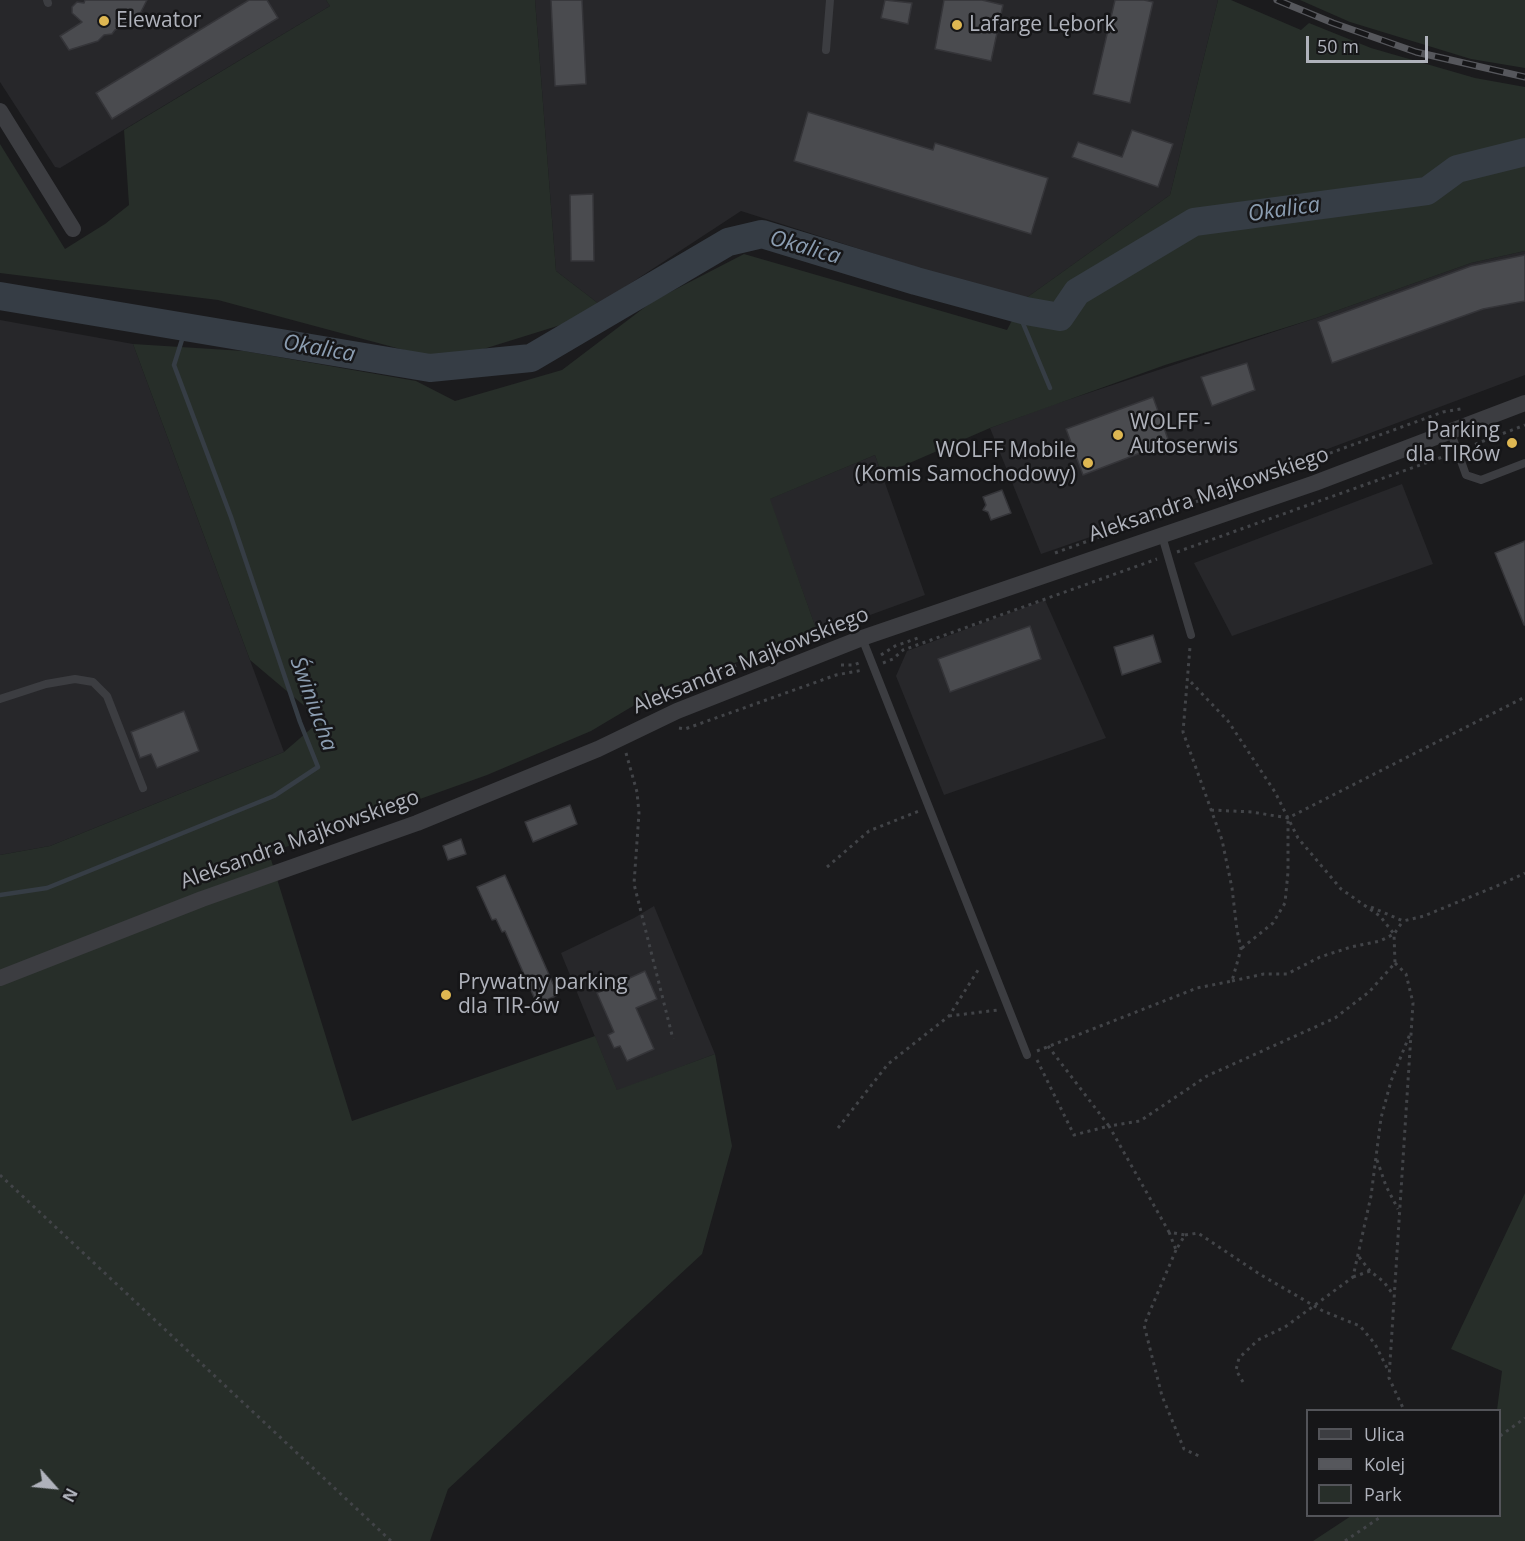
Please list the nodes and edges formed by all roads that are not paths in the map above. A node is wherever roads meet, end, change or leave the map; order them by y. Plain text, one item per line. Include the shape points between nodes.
1 (830, 0) edge
2 (826, 50) dead end
3 (0, 111) edge
4 (73, 229) dead end
5 (1525, 403) edge
6 (1451, 433) junction
7 (1525, 463) edge
8 (1162, 536) junction
9 (1191, 635) road end
10 (862, 638) junction
11 (0, 699) edge
12 (143, 788) dead end
13 (0, 978) edge
14 (1027, 1054) dead end

1 - 2 lane
3 - 4 street
5 - 6 street, Aleksandra Majkowskiego
6 - 7 lane via 1466,475 1481,480
6 - 8 street, Aleksandra Majkowskiego
8 - 9 lane
8 - 10 street, Aleksandra Majkowskiego
10 - 13 street, Aleksandra Majkowskiego via 677,711 621,739 417,823 202,898
10 - 14 lane
11 - 12 lane via 46,684 75,679 93,682 107,696

